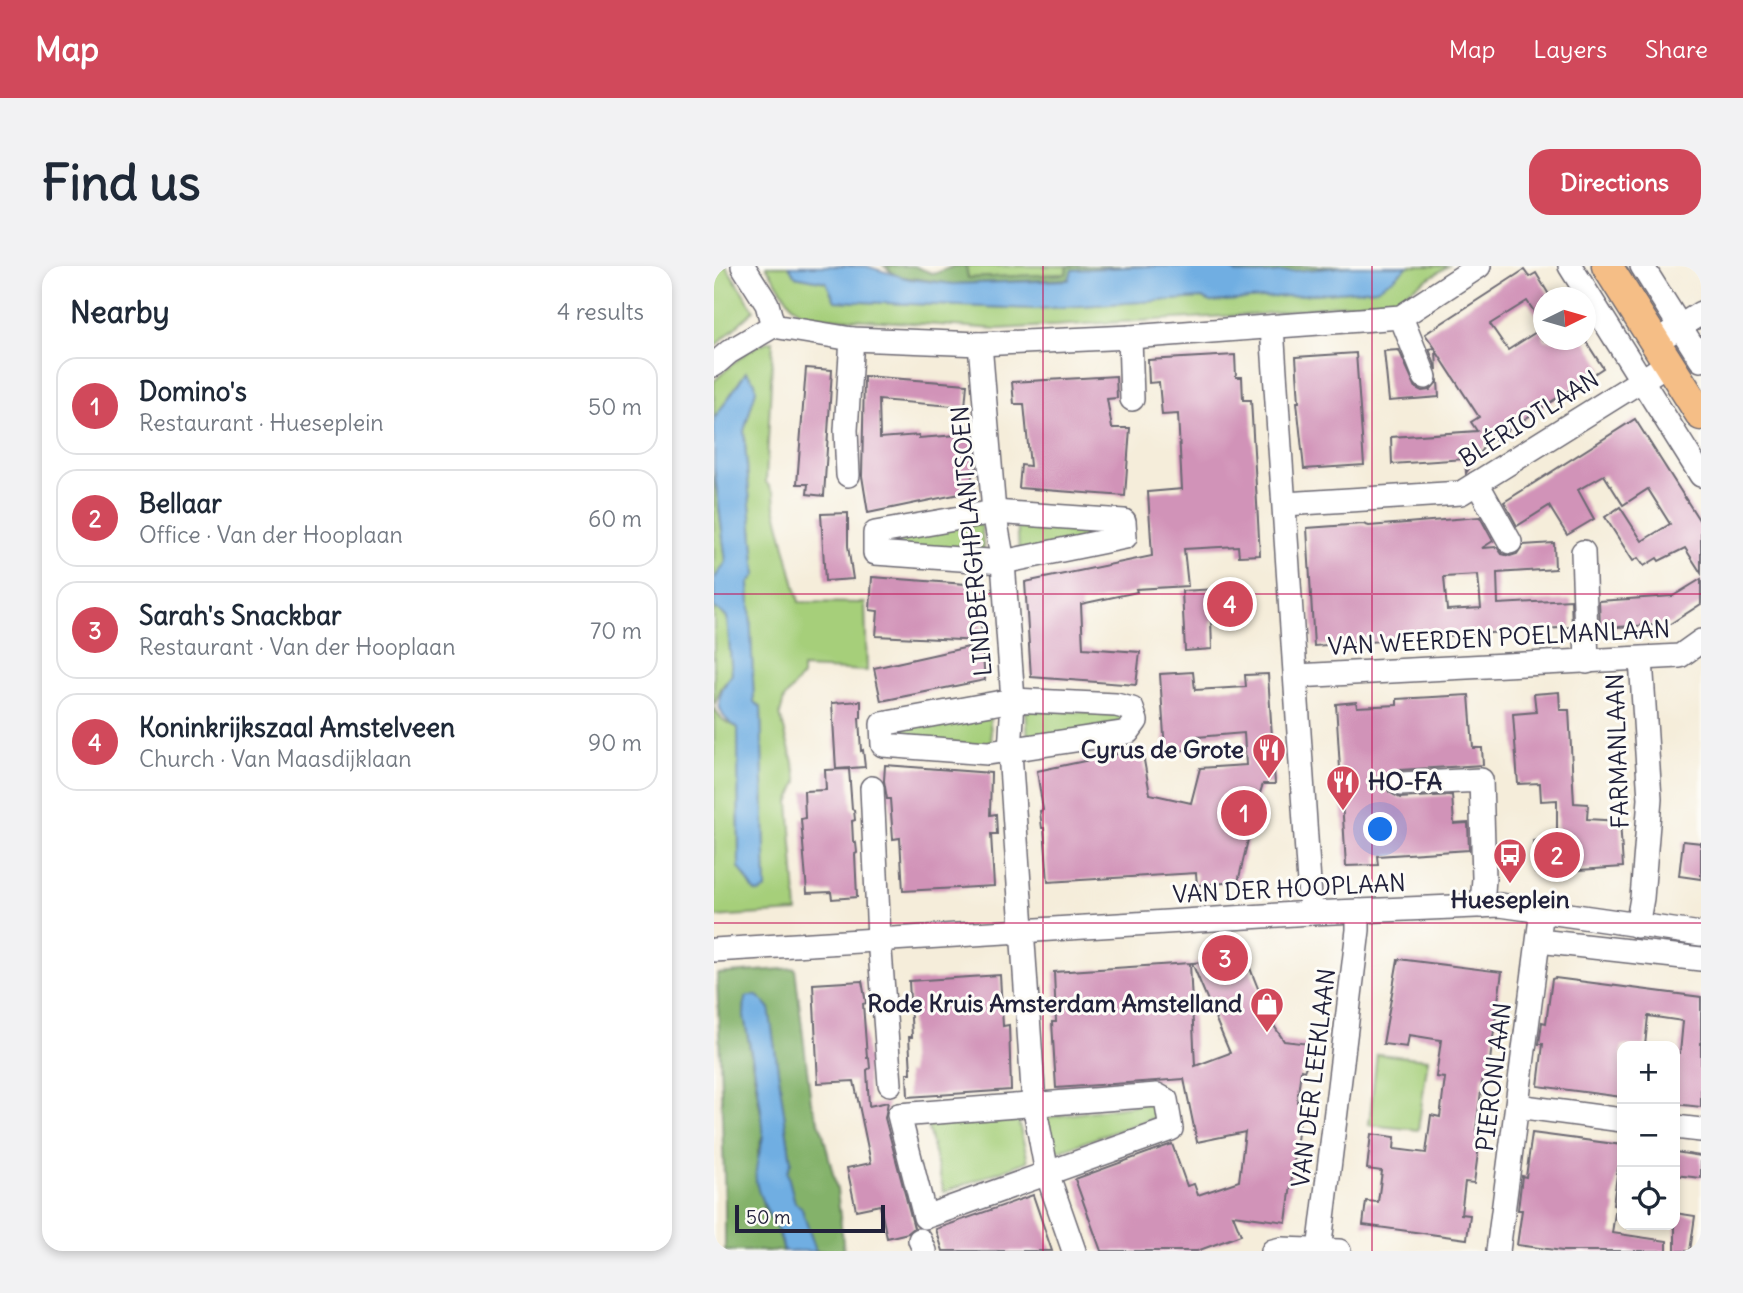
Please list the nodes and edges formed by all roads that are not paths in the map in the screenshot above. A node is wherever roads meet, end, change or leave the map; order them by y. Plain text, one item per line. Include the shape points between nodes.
1 (743, 266) edge
2 (1479, 266) edge
3 (1570, 266) edge
4 (1607, 266) edge
5 (1642, 266) edge
6 (1701, 313) edge
7 (1401, 317) junction
8 (773, 326) junction
9 (1272, 327) junction
10 (1130, 337) junction
11 (852, 339) junction
12 (979, 344) junction
13 (1668, 344) junction
14 (1701, 360) edge
15 (714, 365) edge
16 (1425, 377) dead end
17 (1641, 380) junction
18 (1132, 399) dead end
19 (1701, 415) edge
20 (848, 475) dead end
21 (1701, 475) edge
22 (1477, 483) junction
23 (1285, 504) junction
24 (994, 512) junction
25 (1510, 542) dead end
26 (1583, 552) dead end
27 (1003, 562) junction
28 (1701, 641) edge
29 (1641, 659) junction
30 (1587, 662) junction
31 (1296, 676) junction
32 (1013, 700) junction
33 (1010, 752) junction
34 (1400, 784) dead end
35 (872, 788) dead end
36 (1482, 906) junction
37 (1542, 910) junction
38 (1358, 911) junction
39 (1311, 913) junction
40 (1637, 926) junction
41 (1021, 931) junction
42 (1701, 934) edge
43 (879, 938) junction
44 (1539, 942) junction
45 (714, 950) edge
46 (1701, 959) edge
47 (890, 1084) dead end
48 (1034, 1104) junction
49 (1517, 1106) junction
50 (1617, 1119) edge
51 (1680, 1128) edge
52 (1701, 1130) edge
53 (1047, 1173) junction
54 (1326, 1250) edge
55 (1074, 1251) edge
56 (1273, 1251) edge
57 (1498, 1251) edge

1 - 8 street via 767,304
2 - 7 street
3 - 17 street
4 - 13 main road
5 - 13 street
6 - 13 street, BLÉRIOTLAAN
7 - 9 street
7 - 16 street
8 - 11 street
8 - 15 street
9 - 10 street
9 - 23 street
10 - 12 street
10 - 18 street
11 - 12 street
11 - 20 street
12 - 24 street, LINDBERGHPLANTSOEN
13 - 14 street
13 - 17 street, BLÉRIOTLAAN
13 - 19 main road
17 - 21 street
17 - 22 street, BLÉRIOTLAAN
22 - 23 street, BLÉRIOTLAAN via 1461,493
22 - 25 street
23 - 31 street
24 - 27 street, LINDBERGHPLANTSOEN
24 - 27 street via 875,533 875,553
24 - 27 street via 1124,521 1125,537
26 - 30 street
27 - 32 street, LINDBERGHPLANTSOEN
28 - 29 street, VAN WEERDEN POELMANLAAN via 1680,656
29 - 30 street, VAN WEERDEN POELMANLAAN
29 - 40 street, FARMANLAAN via 1650,799
30 - 31 street, VAN WEERDEN POELMANLAAN
31 - 39 street
32 - 33 street, LINDBERGHPLANTSOEN
32 - 33 street, LINDBERGHPLANTSOEN via 1116,705 1132,709 1136,721 1128,732
32 - 33 street, LINDBERGHPLANTSOEN via 882,724 883,745
33 - 41 street, LINDBERGHPLANTSOEN
34 - 36 street via 1481,780
35 - 43 street
36 - 37 street, VAN DER HOOPLAAN
36 - 38 street, VAN DER HOOPLAAN
37 - 40 street, VAN DER HOOPLAAN
37 - 44 street, PIERONLAAN
38 - 39 street, VAN DER HOOPLAAN
38 - 54 street, VAN DER LEEKLAAN
39 - 41 street, VAN DER HOOPLAAN
40 - 42 street, VAN DER HOOPLAAN
41 - 43 street, VAN DER HOOPLAAN
41 - 48 street, LINDBERGHPLANTSOEN
43 - 45 street, VAN DER HOOPLAAN
43 - 47 street
44 - 46 street
44 - 49 street, PIERONLAAN
48 - 53 street, LINDBERGHPLANTSOEN
48 - 53 street via 1157,1095 1166,1100 1171,1129
48 - 53 street via 900,1115 925,1217
49 - 50 street
49 - 57 street, PIERONLAAN
51 - 52 street
53 - 55 street, LINDBERGHPLANTSOEN
54 - 56 street

